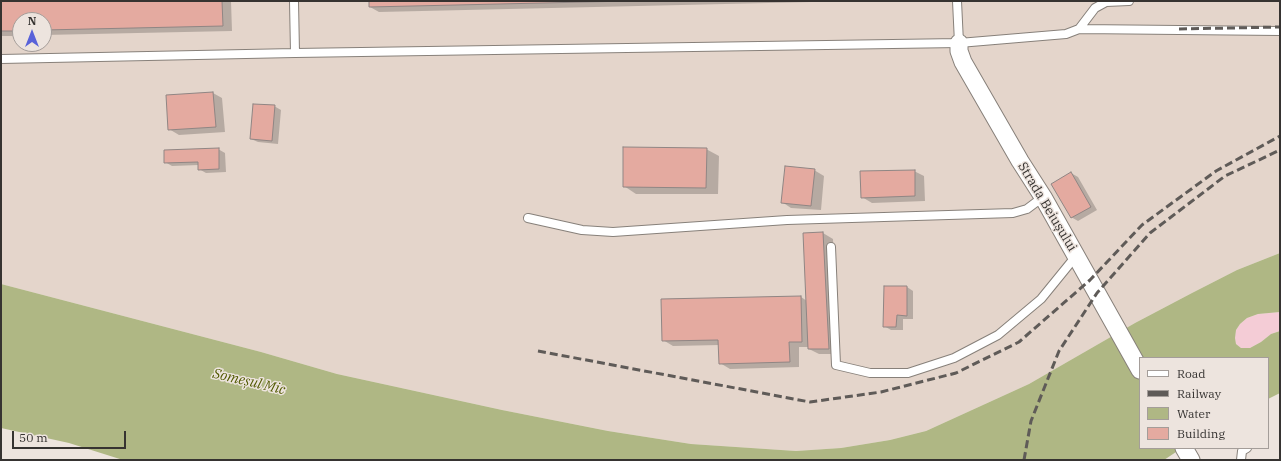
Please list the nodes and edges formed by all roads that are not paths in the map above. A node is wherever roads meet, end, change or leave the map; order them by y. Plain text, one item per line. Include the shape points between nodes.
1 (294, 1) edge
2 (957, 1) edge
3 (1129, 1) edge
4 (1079, 29) junction
5 (1280, 31) edge
6 (959, 43) junction
7 (295, 53) junction
8 (1, 59) edge
9 (1043, 197) junction
10 (528, 218) dead end
11 (831, 247) dead end
12 (1076, 256) junction
13 (1139, 368) edge
14 (1185, 449) edge
15 (1246, 449) edge
16 (1191, 460) edge
17 (1241, 460) edge

1 - 7 lane
2 - 6 lane
3 - 4 lane via 1106,2 1095,8
4 - 5 lane
4 - 6 lane via 1066,34
6 - 7 lane
6 - 9 street, Strada Beiușului via 963,62
7 - 8 lane
9 - 10 lane via 1027,209 1013,213 786,220 613,232 582,230
9 - 12 street, Strada Beiușului
11 - 12 lane via 836,365 870,373 908,373 954,358 998,336 1041,298
12 - 13 street, Strada Beiușului
14 - 16 street
15 - 17 lane via 1242,452

